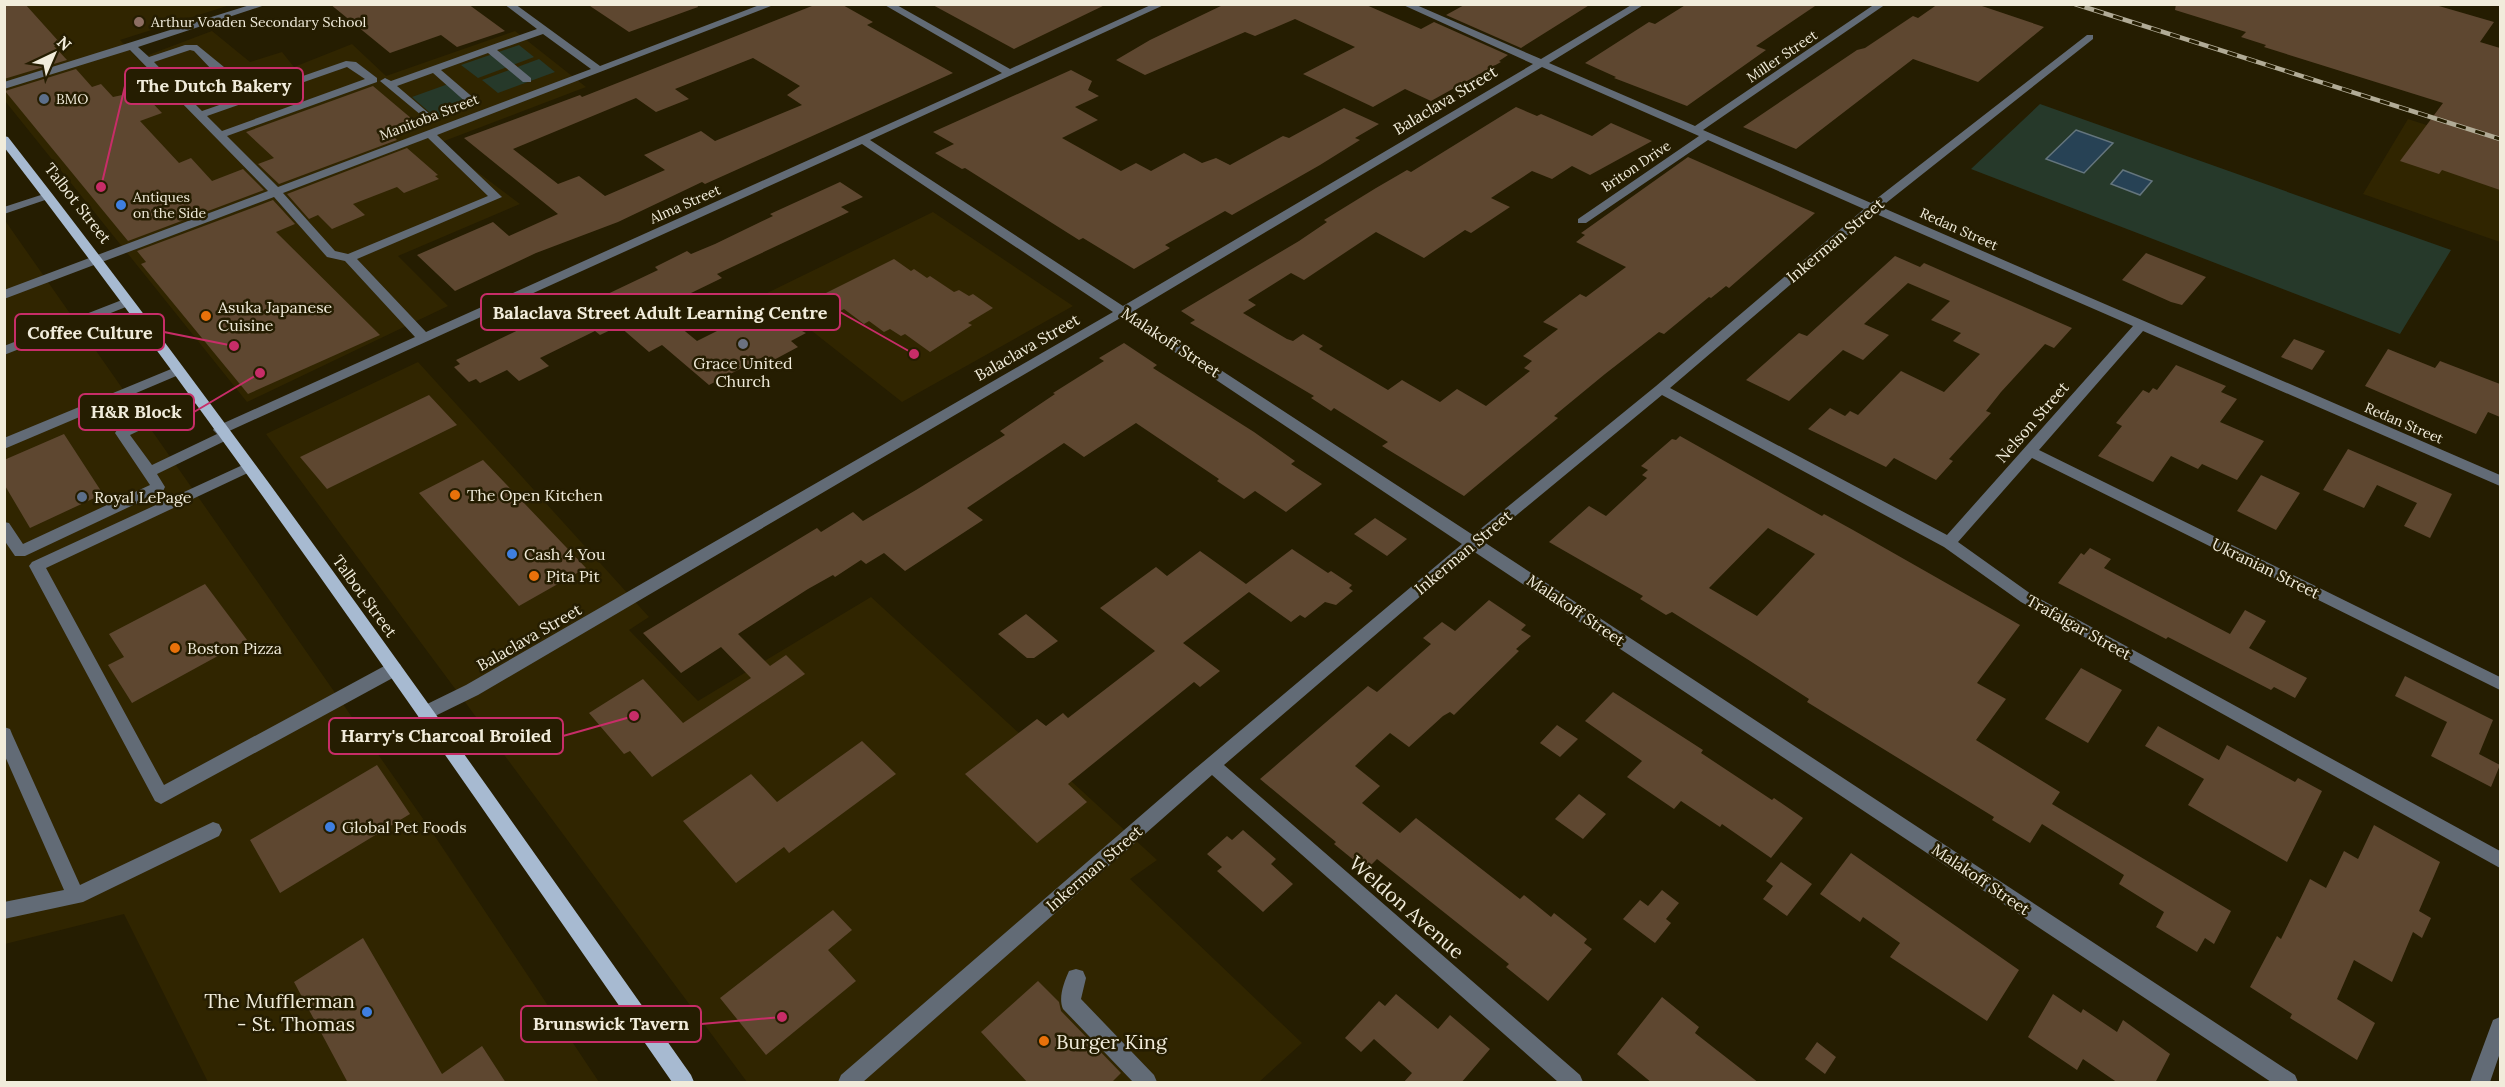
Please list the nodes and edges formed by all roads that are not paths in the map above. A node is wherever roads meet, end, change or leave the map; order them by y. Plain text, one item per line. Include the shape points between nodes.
1 (264, 4) edge
2 (508, 4) edge
3 (772, 4) edge
4 (887, 4) edge
5 (1162, 4) edge
6 (1405, 4) edge
7 (1641, 4) edge
8 (1882, 4) edge
9 (544, 30) junction
10 (2090, 37) dead end
11 (132, 46) junction
12 (489, 50) junction
13 (148, 61) junction
14 (1542, 63) junction
15 (434, 69) junction
16 (598, 69) junction
17 (268, 71) dead end
18 (1010, 73) junction
19 (373, 80) junction
20 (527, 80) dead end
21 (390, 85) junction
22 (4, 86) edge
23 (174, 88) junction
24 (185, 99) junction
25 (472, 102) dead end
26 (200, 115) junction
27 (427, 117) dead end
28 (1696, 130) junction
29 (429, 133) junction
30 (220, 135) junction
31 (1708, 135) junction
32 (4, 140) edge
33 (863, 140) junction
34 (275, 191) junction
35 (47, 196) junction
36 (1873, 207) junction
37 (4, 211) edge
38 (1582, 221) dead end
39 (349, 258) junction
40 (97, 259) junction
41 (4, 295) edge
42 (127, 302) junction
43 (1124, 311) junction
44 (2141, 325) junction
45 (424, 338) junction
46 (4, 351) edge
47 (176, 370) junction
48 (1661, 389) junction
49 (196, 398) junction
50 (222, 433) junction
51 (4, 444) edge
52 (2030, 451) junction
53 (247, 468) junction
54 (149, 472) junction
55 (2500, 481) edge
56 (4, 527) edge
57 (1474, 542) junction
58 (1948, 543) junction
59 (394, 669) junction
60 (2500, 684) edge
61 (425, 713) junction
62 (4, 734) edge
63 (1212, 765) junction
64 (213, 830) dead end
65 (2500, 860) edge
66 (76, 896) junction
67 (4, 911) edge
68 (1076, 978) dead end
69 (2500, 1026) edge
70 (684, 1083) edge
71 (848, 1083) edge
72 (1147, 1083) edge
73 (1572, 1083) edge
74 (2288, 1083) edge
75 (2480, 1083) edge

1 - 11 street
2 - 9 street
3 - 16 street, Manitoba Street
4 - 18 street
5 - 18 street, Alma Street
6 - 14 street, Redan Street
7 - 14 street, Balaclava Street
8 - 28 street, Miller Street
9 - 12 street
9 - 16 street
10 - 36 street, Inkerman Street
11 - 13 street
11 - 22 street
12 - 15 street
12 - 20 street
13 - 23 street
13 - 23 street via 189,47 197,48 220,69
14 - 28 street, Redan Street
14 - 43 street, Balaclava Street
15 - 21 street
15 - 25 street
16 - 29 street, Manitoba Street
17 - 24 street
18 - 33 street, Alma Street
19 - 21 street
19 - 26 street via 352,64 346,64
19 - 30 street
21 - 27 street
23 - 24 street
24 - 26 street
26 - 30 street
28 - 31 street, Redan Street
29 - 34 street, Manitoba Street
29 - 39 street via 496,197
30 - 34 street
31 - 36 street, Redan Street
31 - 38 street, Briton Drive
32 - 35 main road, Talbot Street
33 - 43 street, Malakoff Street
33 - 45 street, Alma Street
34 - 39 street via 331,254
34 - 40 street, Manitoba Street
35 - 37 street
35 - 40 main road, Talbot Street
36 - 44 street, Redan Street
36 - 48 street, Inkerman Street
39 - 45 street
40 - 41 street, Manitoba Street
40 - 42 main road, Talbot Street
42 - 46 street
42 - 47 main road, Talbot Street
43 - 57 street, Malakoff Street
43 - 61 street, Balaclava Street via 472,690
44 - 52 street, Nelson Street
44 - 55 street, Redan Street
45 - 50 street, Alma Street
47 - 49 main road, Talbot Street
47 - 51 street
48 - 57 street, Inkerman Street
48 - 58 street, Trafalgar Street
49 - 50 main road, Talbot Street
49 - 54 street via 122,433
50 - 53 main road, Talbot Street
50 - 54 street, Alma Street
52 - 58 street, Nelson Street
52 - 60 street, Ukranian Street
53 - 59 main road, Talbot Street
53 - 59 street via 38,566 161,796
54 - 56 street via 158,487 20,552
57 - 63 street, Inkerman Street
57 - 74 street, Malakoff Street
58 - 65 street, Trafalgar Street via 2026,598
59 - 61 main road, Talbot Street
61 - 70 main road, Talbot Street
62 - 66 street
63 - 71 street, Inkerman Street
63 - 73 street, Weldon Avenue
64 - 66 street
66 - 67 street
68 - 72 street via 1070,1002
69 - 75 street

